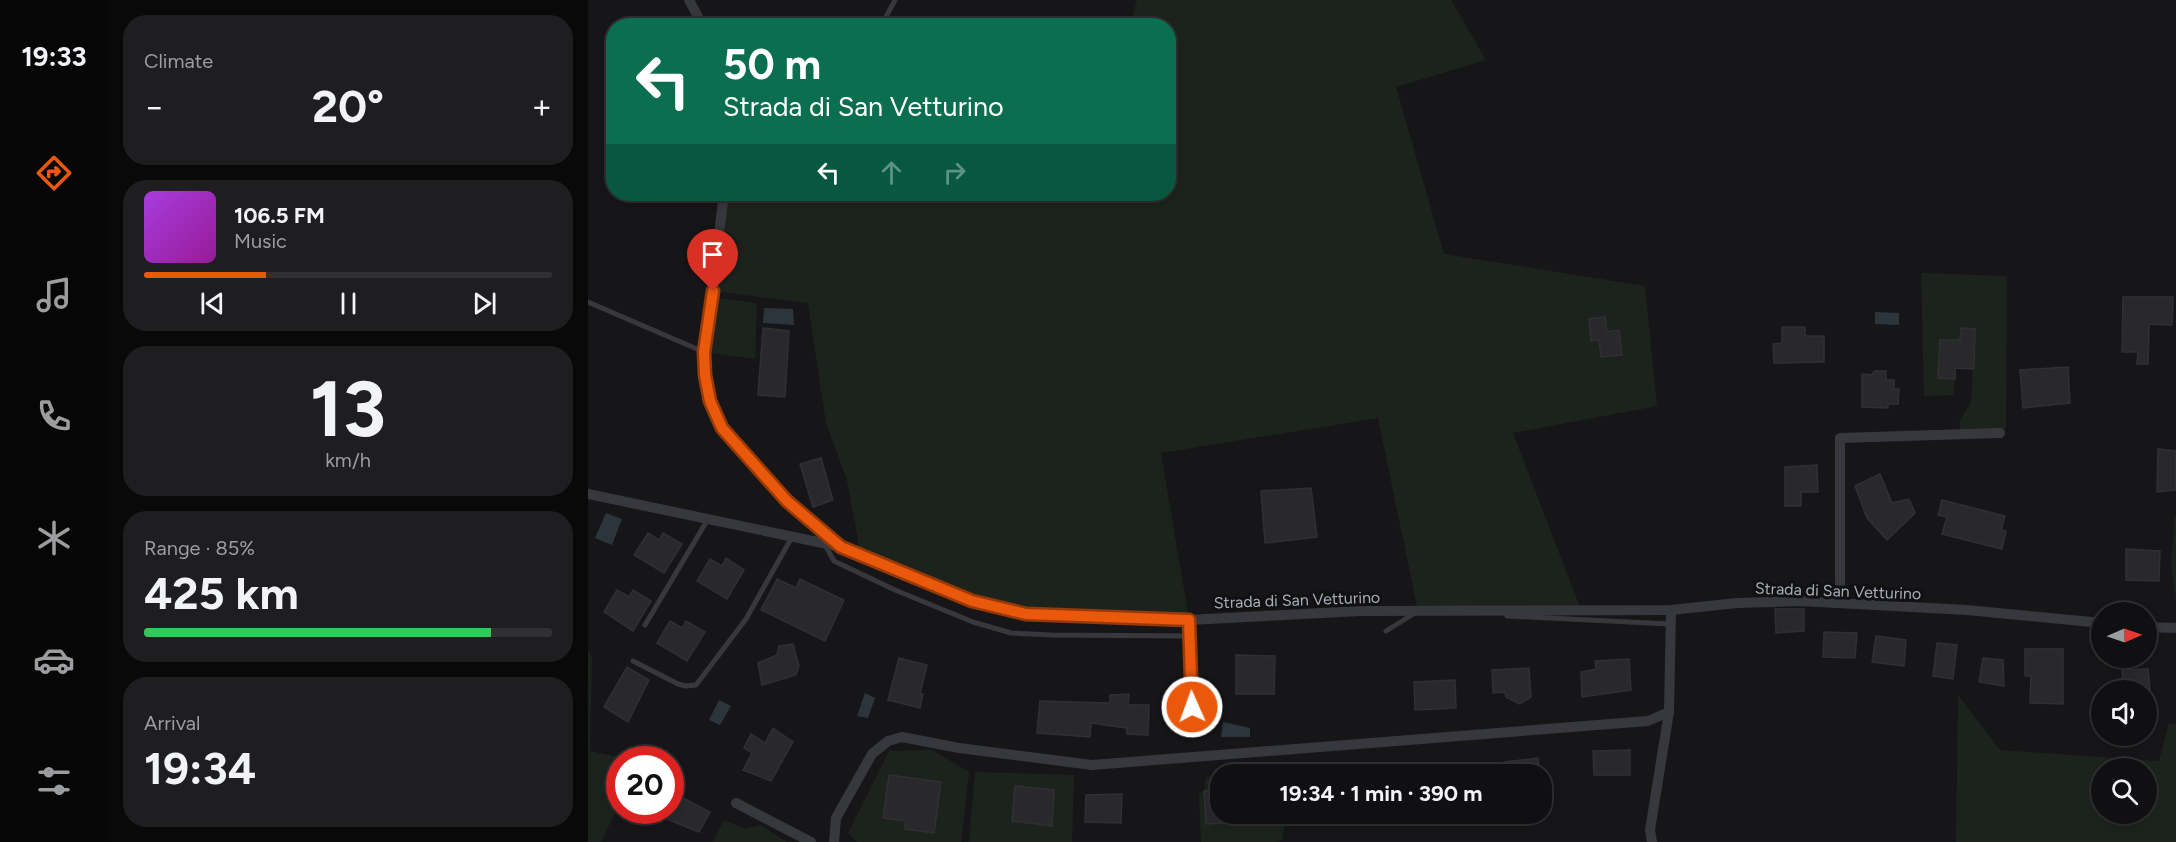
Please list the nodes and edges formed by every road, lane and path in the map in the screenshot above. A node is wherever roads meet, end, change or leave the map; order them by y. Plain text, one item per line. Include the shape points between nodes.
1 (690, 0) edge
2 (895, 0) edge
3 (699, 18) edge
4 (885, 18) edge
5 (723, 201) edge
6 (588, 302) edge
7 (704, 352) junction
8 (2000, 433) dead end
9 (588, 494) edge
10 (708, 519) junction
11 (792, 537) junction
12 (824, 544) junction
13 (841, 547) junction
14 (1840, 603) junction
15 (1671, 610) junction
16 (1418, 611) junction
17 (1189, 620) junction
18 (2091, 622) edge
19 (1670, 624) junction
20 (645, 625) dead end
21 (2157, 627) edge
22 (2176, 628) edge
23 (1386, 631) dead end
24 (1189, 636) junction
25 (633, 661) dead end
26 (1192, 707) dead end
27 (1669, 712) junction
28 (736, 802) dead end
29 (812, 842) edge
30 (832, 842) edge
31 (1652, 842) edge

1 - 3 street
2 - 4 lane
5 - 7 street, Strada di San Vetturino
6 - 7 lane
7 - 13 street, Strada di San Vetturino via 710,401 722,428 787,501
8 - 14 street via 1840,438
9 - 10 street
10 - 11 street
10 - 20 lane
11 - 12 street
11 - 25 lane via 746,619 696,685 678,684
12 - 13 street
12 - 24 lane via 834,561 973,622 1011,633
13 - 17 street, Strada di San Vetturino via 972,601 1026,614
14 - 15 street, Strada di San Vetturino via 1737,603
14 - 18 street, Strada di San Vetturino
15 - 16 street, Strada di San Vetturino
15 - 19 street
16 - 17 street, Strada di San Vetturino
16 - 19 lane
16 - 23 lane
17 - 24 lane
19 - 27 street
21 - 22 street
24 - 26 lane
27 - 30 street via 1648,721 1092,765 902,737 888,741 872,754 836,818
27 - 31 street via 1650,830
28 - 29 street

